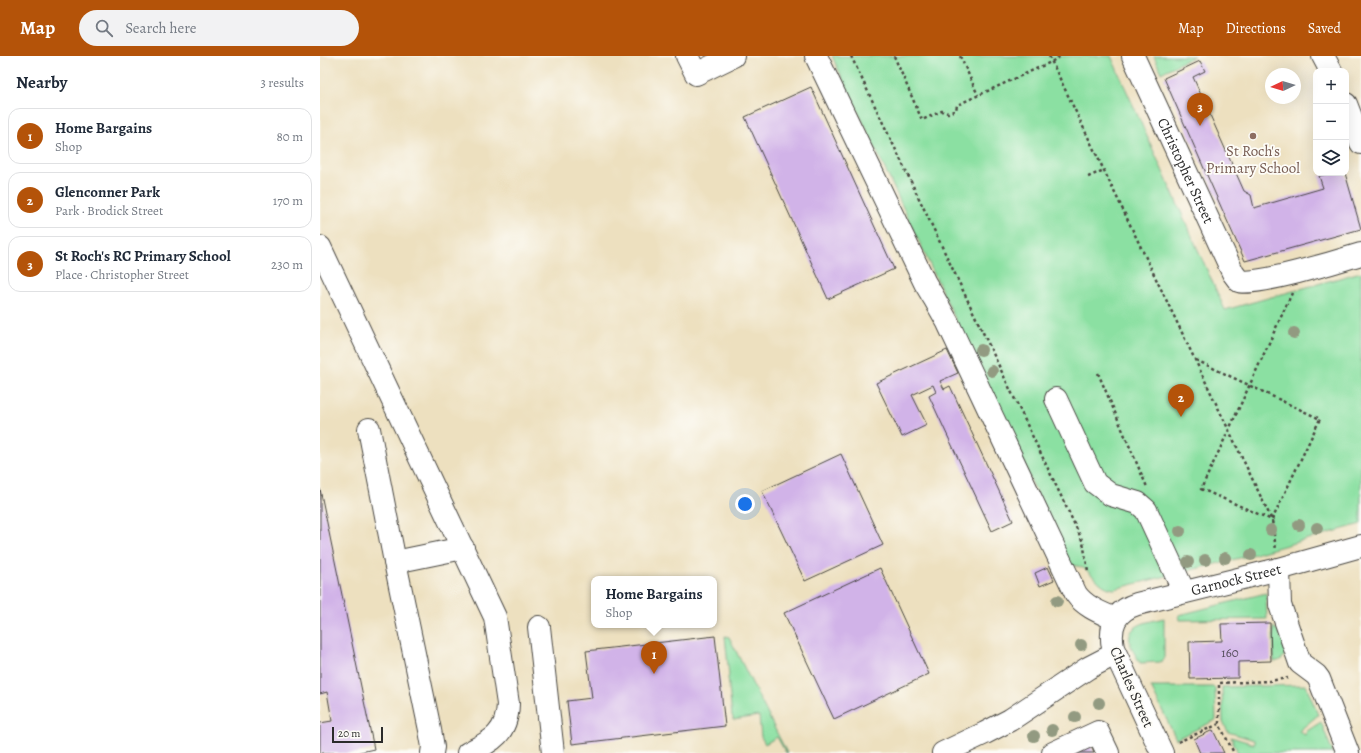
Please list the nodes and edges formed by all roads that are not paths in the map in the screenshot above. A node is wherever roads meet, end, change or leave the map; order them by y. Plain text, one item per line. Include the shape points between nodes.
1 (687, 56) edge
2 (733, 56) edge
3 (816, 56) edge
4 (1133, 56) edge
5 (1323, 56) edge
6 (1329, 68) edge
7 (1349, 112) edge
8 (1361, 143) edge
9 (320, 247) edge
10 (1361, 254) edge
11 (1056, 399) dead end
12 (370, 429) dead end
13 (1361, 546) edge
14 (463, 548) junction
15 (395, 562) junction
16 (1279, 569) junction
17 (1184, 592) junction
18 (1115, 619) junction
19 (538, 627) dead end
20 (1115, 654) junction
21 (1158, 752) edge
22 (432, 753) edge
23 (468, 753) edge
24 (553, 753) edge
25 (943, 753) edge
26 (1053, 753) edge
27 (1108, 753) edge
28 (1348, 753) edge

1 - 2 street via 696,74
3 - 18 street via 927,288 948,323 1076,594 1090,607
4 - 10 street, Christopher Street via 1233,273 1239,281 1249,283
5 - 6 street
7 - 8 street
9 - 14 street
11 - 17 street via 1096,483 1105,492 1138,503 1146,510
12 - 15 street
13 - 16 street, Garnock Street
14 - 15 street
14 - 23 street via 495,617 508,704 505,725 499,734 490,742
15 - 22 street via 430,730
16 - 17 street, Garnock Street
16 - 28 street via 1280,605 1300,663 1319,679
17 - 18 street, Garnock Street via 1131,606
18 - 20 street, Charles Street via 1111,635
19 - 24 street
20 - 21 street, Charles Street
20 - 25 street via 1088,668 1010,720
26 - 27 street via 1098,732

